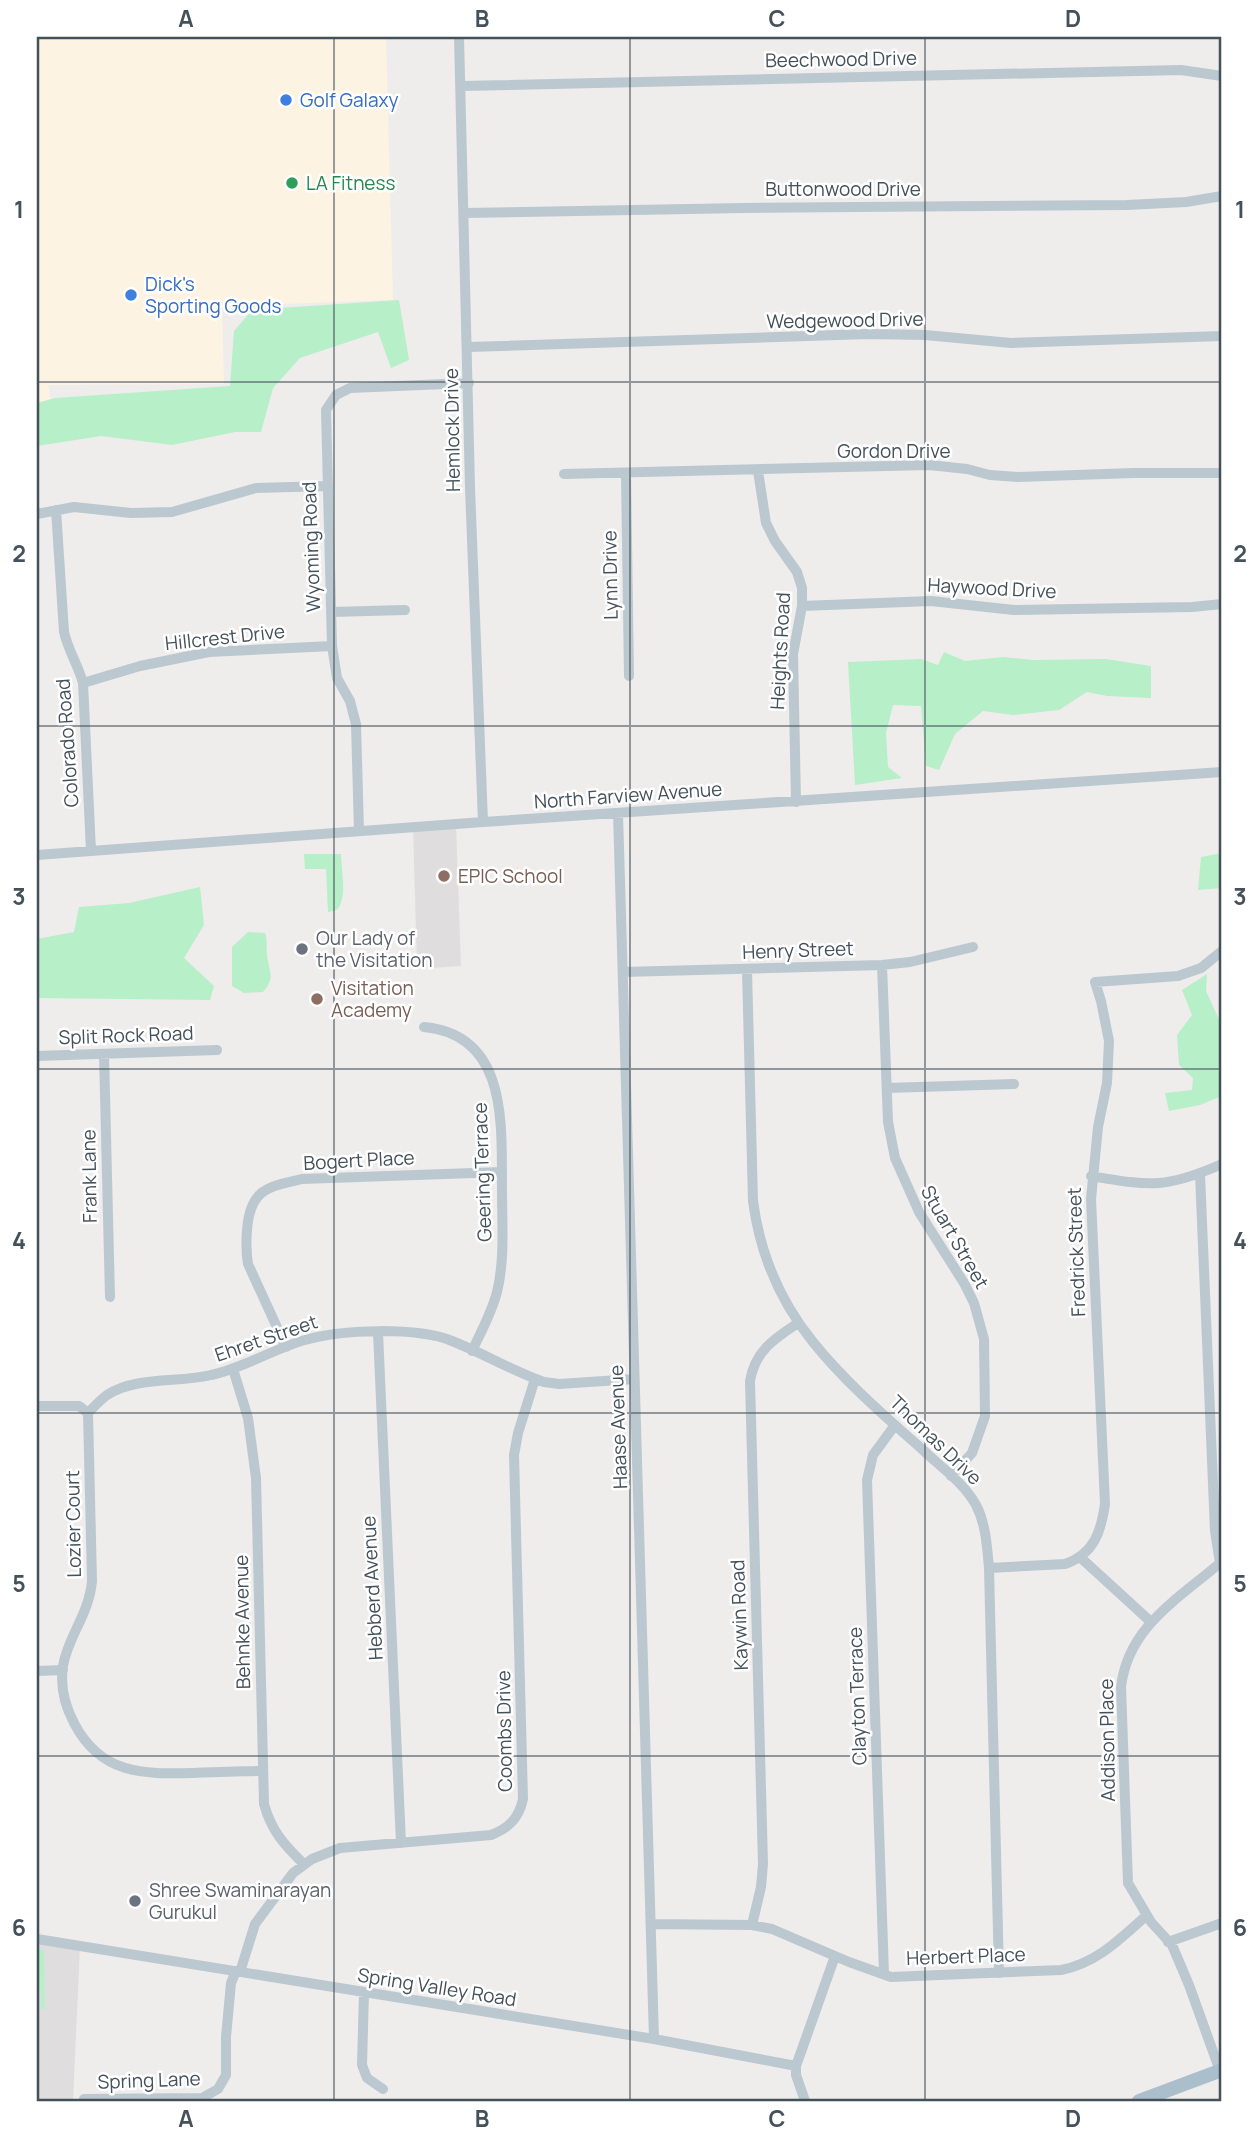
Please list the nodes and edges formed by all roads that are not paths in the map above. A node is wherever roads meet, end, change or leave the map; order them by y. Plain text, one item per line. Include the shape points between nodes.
1 (459, 37) edge
2 (1222, 76) edge
3 (461, 86) junction
4 (1222, 197) edge
5 (464, 214) junction
6 (1222, 336) edge
7 (468, 347) junction
8 (468, 383) junction
9 (758, 471) junction
10 (1222, 472) edge
11 (564, 474) dead end
12 (626, 474) junction
13 (327, 486) junction
14 (56, 510) junction
15 (37, 514) edge
16 (1222, 604) edge
17 (802, 606) junction
18 (405, 610) dead end
19 (331, 612) junction
20 (332, 646) junction
21 (629, 676) dead end
22 (83, 683) junction
23 (1222, 772) edge
24 (796, 802) junction
25 (618, 813) junction
26 (482, 822) junction
27 (359, 831) junction
28 (91, 851) junction
29 (37, 855) edge
30 (973, 947) dead end
31 (1222, 951) edge
32 (882, 965) junction
33 (747, 970) junction
34 (623, 972) junction
35 (424, 1027) dead end
36 (217, 1050) dead end
37 (104, 1054) junction
38 (37, 1056) edge
39 (1014, 1084) dead end
40 (887, 1088) junction
41 (1222, 1164) edge
42 (502, 1171) junction
43 (1200, 1174) junction
44 (1091, 1176) junction
45 (110, 1297) dead end
46 (798, 1323) junction
47 (378, 1333) junction
48 (286, 1347) junction
49 (472, 1351) junction
50 (233, 1369) junction
51 (535, 1379) junction
52 (634, 1379) junction
53 (37, 1406) edge
54 (88, 1413) junction
55 (895, 1425) junction
56 (951, 1476) junction
57 (1081, 1558) junction
58 (1221, 1563) edge
59 (989, 1568) junction
60 (1151, 1622) junction
61 (63, 1670) junction
62 (37, 1671) edge
63 (263, 1771) junction
64 (401, 1843) junction
65 (304, 1864) junction
66 (1147, 1915) junction
67 (1222, 1923) edge
68 (651, 1924) junction
69 (752, 1925) junction
70 (37, 1938) edge
71 (1168, 1942) junction
72 (835, 1956) junction
73 (238, 1971) junction
74 (999, 1973) junction
75 (884, 1974) junction
76 (364, 1993) junction
77 (654, 2039) junction
78 (796, 2066) junction
79 (1221, 2070) edge
80 (383, 2089) dead end
81 (83, 2099) dead end
82 (186, 2099) edge
83 (804, 2101) edge
84 (1139, 2101) edge

1 - 3 street, Hemlock Drive
2 - 3 street, Beechwood Drive via 1181,70
3 - 5 street, Hemlock Drive
4 - 5 street, Buttonwood Drive via 1127,205
5 - 7 street, Hemlock Drive
6 - 7 street, Wedgewood Drive via 1011,343 868,334
7 - 8 street, Hemlock Drive
8 - 13 street, Wyoming Road via 350,388 336,395 325,418
8 - 26 street, Hemlock Drive
9 - 10 street, Gordon Drive via 929,466 1018,477
9 - 12 street, Gordon Drive
9 - 17 street, Heights Road via 766,523 797,572
11 - 12 street, Gordon Drive
12 - 21 street, Lynn Drive
13 - 14 street via 256,488 153,514 92,507
13 - 19 street, Wyoming Road
14 - 15 street
14 - 22 street, Colorado Road via 64,632
16 - 17 street, Haywood Drive via 1014,610 931,601
17 - 24 street, Heights Road via 793,654
18 - 19 street
19 - 20 street, Wyoming Road
20 - 22 street, Hillcrest Drive via 209,652
20 - 27 street, Wyoming Road via 337,678 356,724
22 - 28 street, Colorado Road
23 - 24 street, North Farview Avenue
24 - 25 street, North Farview Avenue
25 - 26 street, North Farview Avenue
25 - 34 street, Haase Avenue
26 - 27 street, North Farview Avenue
27 - 28 street, North Farview Avenue
28 - 29 street, North Farview Avenue
30 - 32 street, Henry Street
31 - 44 street, Fredrick Street via 1201,968 1178,976 1095,982 1107,1022 1109,1064
32 - 33 street, Henry Street
32 - 40 street, Stuart Street
33 - 34 street, Henry Street
33 - 46 street, Thomas Drive via 756,1226 769,1270
34 - 52 street, Haase Avenue
35 - 42 street, Geering Terrace via 459,1038 488,1070 501,1110
36 - 37 street, Split Rock Road
37 - 38 street, Split Rock Road
37 - 45 street, Frank Lane
39 - 40 street
40 - 56 street, Stuart Street via 888,1122 903,1179 964,1283 984,1339 985,1416 972,1453
41 - 43 street
42 - 48 street, Bogert Place via 302,1179 257,1196 248,1211 248,1264
42 - 49 street, Geering Terrace via 500,1276
43 - 44 street via 1159,1185
43 - 58 street, Addison Place via 1215,1531
44 - 57 street, Fredrick Street via 1105,1504 1095,1542
46 - 55 street, Thomas Drive
46 - 69 street, Kaywin Road via 763,1349 750,1381 763,1864
47 - 48 street, Ehret Street via 325,1335
47 - 49 street, Ehret Street via 426,1334
47 - 64 street, Hebberd Avenue
48 - 50 street, Ehret Street
49 - 51 street, Ehret Street
50 - 54 street, Ehret Street via 122,1388
50 - 63 street, Behnke Avenue via 248,1418 256,1478
51 - 52 street, Ehret Street via 559,1384
51 - 64 street, Coombs Drive via 514,1455 521,1809 509,1826 491,1835
52 - 68 street, Haase Avenue
53 - 54 street via 79,1406
54 - 61 street, Lozier Court via 92,1581 87,1609
55 - 56 street, Thomas Drive
55 - 75 street, Clayton Terrace via 873,1455 867,1480
56 - 59 street, Thomas Drive via 976,1506
57 - 59 street via 1065,1564
57 - 60 street
58 - 60 street, Addison Place
59 - 74 street, Thomas Drive
60 - 66 street, Addison Place via 1127,1658 1121,1687 1129,1883
61 - 62 street
61 - 63 street via 65,1702 77,1730 112,1763 143,1774
63 - 65 street, Behnke Avenue via 268,1819 282,1844
64 - 65 street, Coombs Drive via 340,1848
65 - 73 street, Coombs Drive via 255,1924
66 - 71 street, Addison Place
66 - 74 street, Herbert Place via 1087,1962 1061,1970
67 - 71 street
68 - 69 street, Herbert Place
68 - 77 street, Haase Avenue
69 - 72 street, Herbert Place
70 - 73 street, Spring Valley Road
71 - 79 street, Addison Place
72 - 75 street, Herbert Place
72 - 78 street
73 - 76 street, Spring Valley Road
73 - 82 street, Spring Lane via 229,2003 224,2082 211,2095
74 - 75 street, Herbert Place
76 - 77 street, Spring Valley Road
76 - 80 street via 362,2065 367,2078
77 - 78 street, Spring Valley Road
78 - 83 street
79 - 84 main road
81 - 82 street, Spring Lane

